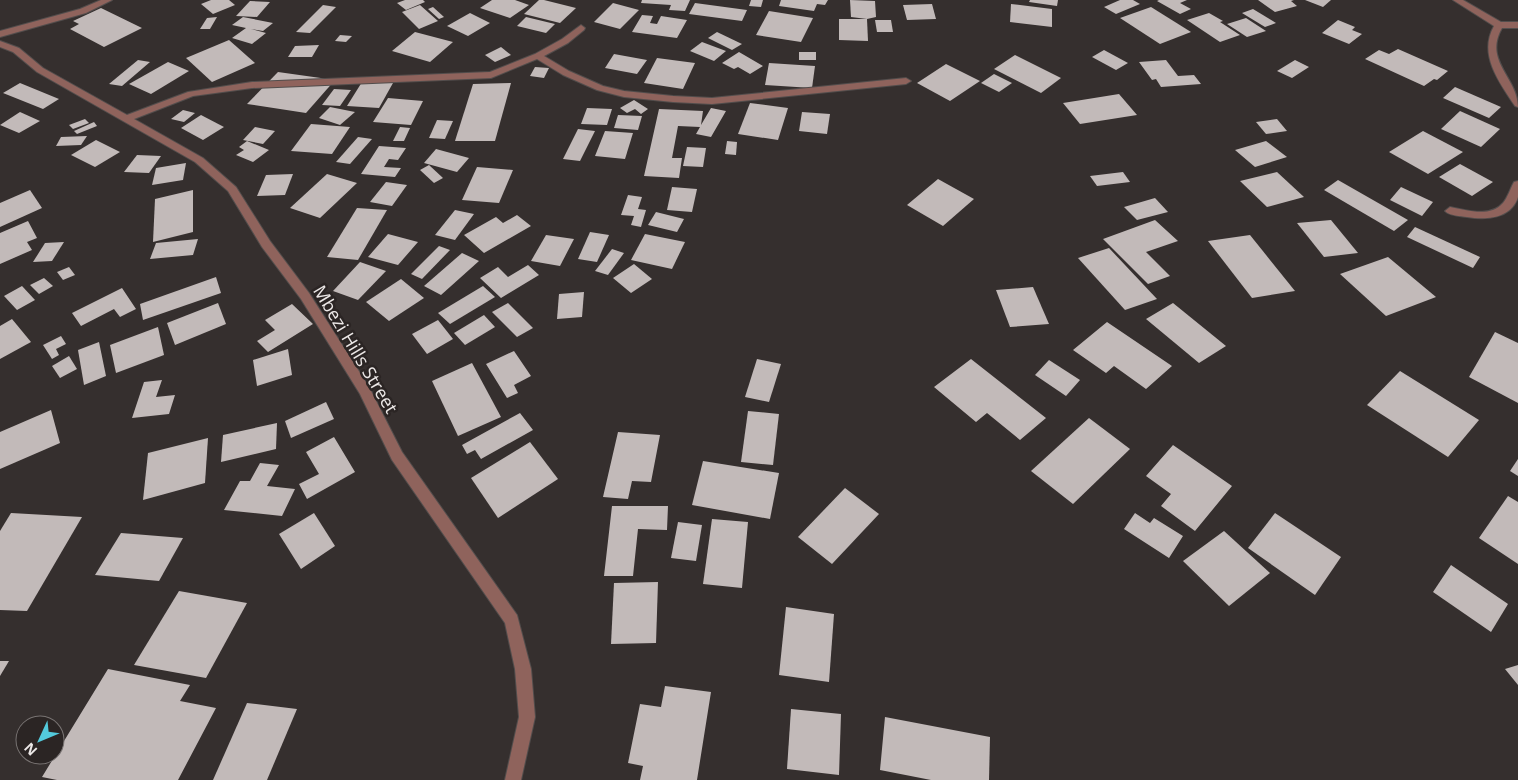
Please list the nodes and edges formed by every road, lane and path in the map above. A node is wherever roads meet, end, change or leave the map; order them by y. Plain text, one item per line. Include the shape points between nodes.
1 (108, 0) edge
2 (1457, 0) edge
3 (1499, 25) junction
4 (1518, 25) edge
5 (581, 28) dead end
6 (0, 34) edge
7 (0, 44) edge
8 (538, 56) junction
9 (906, 81) dead end
10 (1518, 104) edge
11 (125, 119) junction
12 (1518, 184) edge
13 (1450, 211) dead end
14 (513, 780) edge

1 - 6 street
2 - 3 street
3 - 4 street
3 - 10 street via 1491,36 1493,57
5 - 8 street via 566,41
7 - 11 street, Mbezi Hills Street via 16,50 40,70
8 - 9 street via 600,88 673,99 712,101
8 - 11 street via 491,75 252,85 191,94
11 - 14 street, Mbezi Hills Street via 199,160 232,190 365,391 397,456 512,620 523,669 527,717
12 - 13 street via 1509,205 1501,212 1487,215

